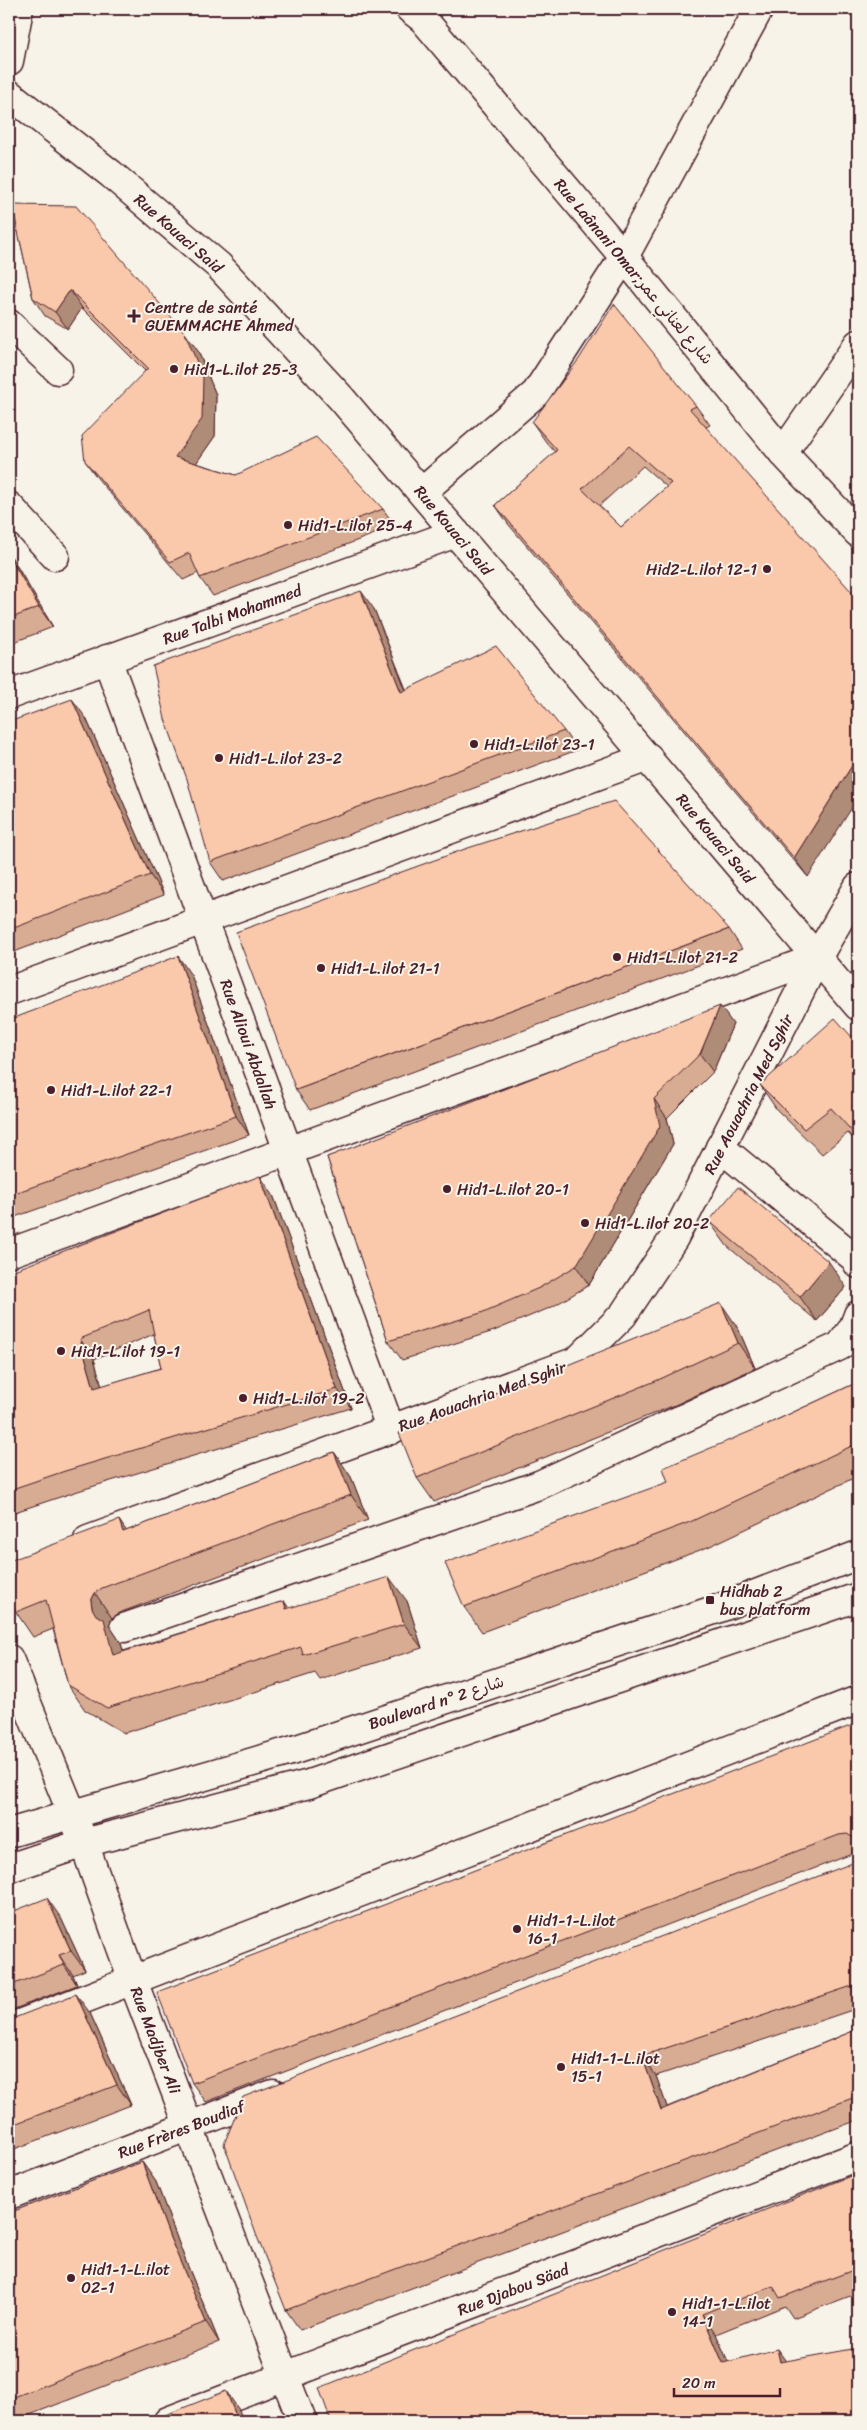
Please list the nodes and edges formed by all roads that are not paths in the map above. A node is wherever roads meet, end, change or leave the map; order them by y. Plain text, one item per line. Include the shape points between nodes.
1 (19, 9) edge
2 (759, 9) edge
3 (421, 12) edge
4 (9, 61) edge
5 (9, 94) edge
6 (624, 257) junction
7 (9, 324) edge
8 (858, 344) edge
9 (58, 370) dead end
10 (783, 453) junction
11 (422, 492) junction
12 (9, 506) edge
13 (858, 532) edge
14 (456, 533) junction
15 (55, 556) dead end
16 (107, 660) junction
17 (9, 696) edge
18 (648, 756) junction
19 (858, 887) edge
20 (203, 920) junction
21 (817, 958) junction
22 (9, 991) edge
23 (858, 1006) edge
24 (720, 1147) junction
25 (288, 1151) junction
26 (9, 1253) edge
27 (858, 1264) edge
28 (858, 1315) edge
29 (391, 1430) junction
30 (62, 1549) edge
31 (858, 1555) edge
32 (858, 1597) edge
33 (124, 1628) dead end
34 (9, 1659) edge
35 (858, 1700) edge
36 (71, 1814) junction
37 (9, 1833) edge
38 (84, 1843) junction
39 (9, 1868) edge
40 (133, 1981) junction
41 (9, 2028) edge
42 (300, 2083) edge
43 (189, 2126) junction
44 (858, 2156) edge
45 (9, 2195) edge
46 (285, 2376) junction
47 (168, 2421) edge
48 (302, 2421) edge

1 - 4 street
2 - 6 street
3 - 6 street, Rue Laânani Omar;شارع لعناني عمر
5 - 11 street, Rue Kouaci Said via 111,174 219,266 342,398
6 - 10 street, Rue Laânani Omar;شارع لعناني عمر
6 - 11 street via 536,393
7 - 9 street
8 - 10 street
10 - 13 street, Rue Laânani Omar;شارع لعناني عمر
11 - 14 street, Rue Kouaci Said
12 - 15 street
14 - 16 street, Rue Talbi Mohammed
14 - 18 street, Rue Kouaci Said
16 - 17 street, Rue Talbi Mohammed
16 - 20 street, Rue Alioui Abdallah
18 - 20 street
18 - 21 street, Rue Kouaci Said
19 - 21 street, Rue Aouachria Med Sghir
20 - 22 street
20 - 25 street, Rue Alioui Abdallah
21 - 23 street, Rue Kouaci Said
21 - 24 street, Rue Aouachria Med Sghir
21 - 25 street
24 - 27 street
24 - 29 street, Rue Aouachria Med Sghir via 664,1254 623,1315 577,1361
25 - 26 street
25 - 29 street, Rue Alioui Abdallah
28 - 33 street via 840,1346 539,1485
29 - 30 street, Rue Aouachria Med Sghir
31 - 36 street, Boulevard n° شارع 2 via 717,1609 294,1750
32 - 38 street via 309,1784
34 - 36 street, Rue Madjber Ali
35 - 40 street
36 - 37 street, Boulevard n° شارع 2
36 - 38 street, Rue Madjber Ali
38 - 39 street
38 - 40 street, Rue Madjber Ali
40 - 41 street
40 - 43 street, Rue Madjber Ali
42 - 43 street, Rue Frères Boudiaf
43 - 45 street, Rue Frères Boudiaf
43 - 46 street, Rue Madjber Ali
44 - 46 street, Rue Djabou Säad
46 - 47 street, Rue Djabou Säad
46 - 48 street, Rue Madjber Ali

